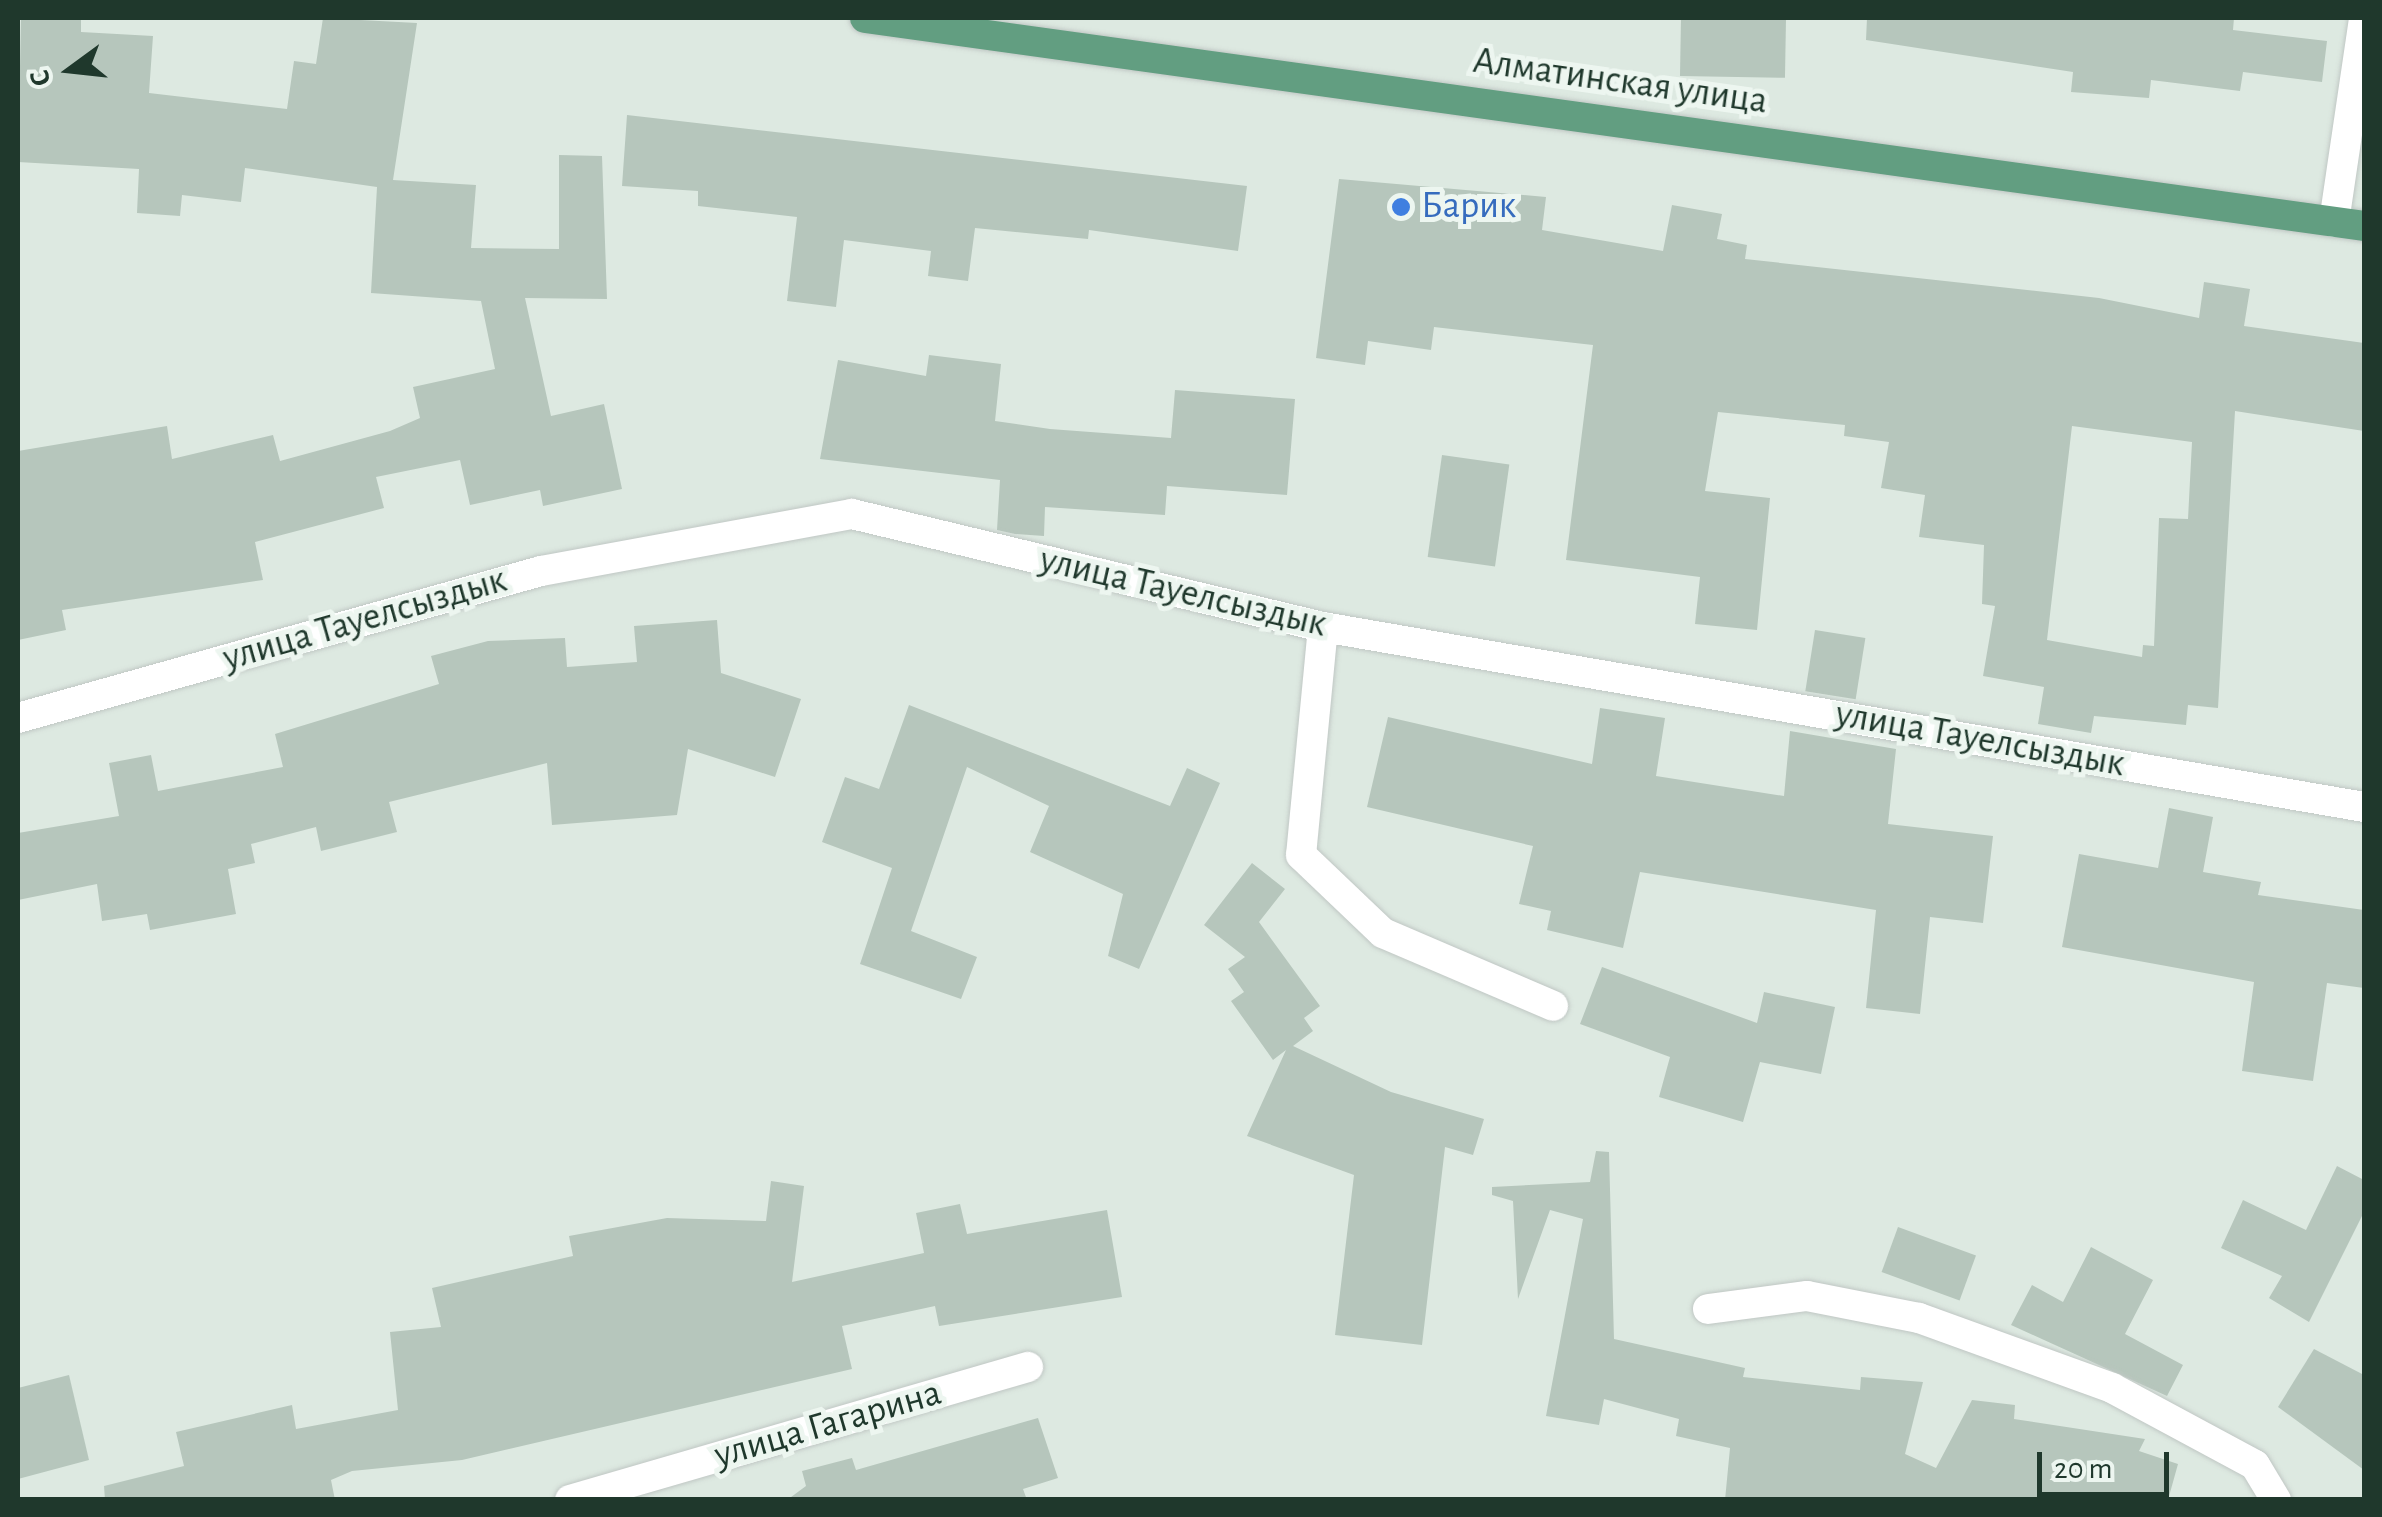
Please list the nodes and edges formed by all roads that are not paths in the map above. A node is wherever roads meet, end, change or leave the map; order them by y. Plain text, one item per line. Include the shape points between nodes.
1 (865, 18) edge
2 (2364, 18) edge
3 (2349, 224) edge
4 (1324, 627) junction
5 (18, 718) edge
6 (2364, 807) edge
7 (1554, 1006) dead end
8 (1708, 1309) dead end
9 (1028, 1367) dead end
10 (570, 1500) edge
11 (2276, 1500) edge

1 - 3 main road, Алматинская улица
2 - 3 street
4 - 5 street, улица Тауелсыздык via 852,514 541,570
4 - 6 street, улица Тауелсыздык
4 - 7 street via 1301,855 1383,933
8 - 11 street via 1807,1296 1919,1318 2112,1388 2256,1465
9 - 10 street, улица Гагарина

